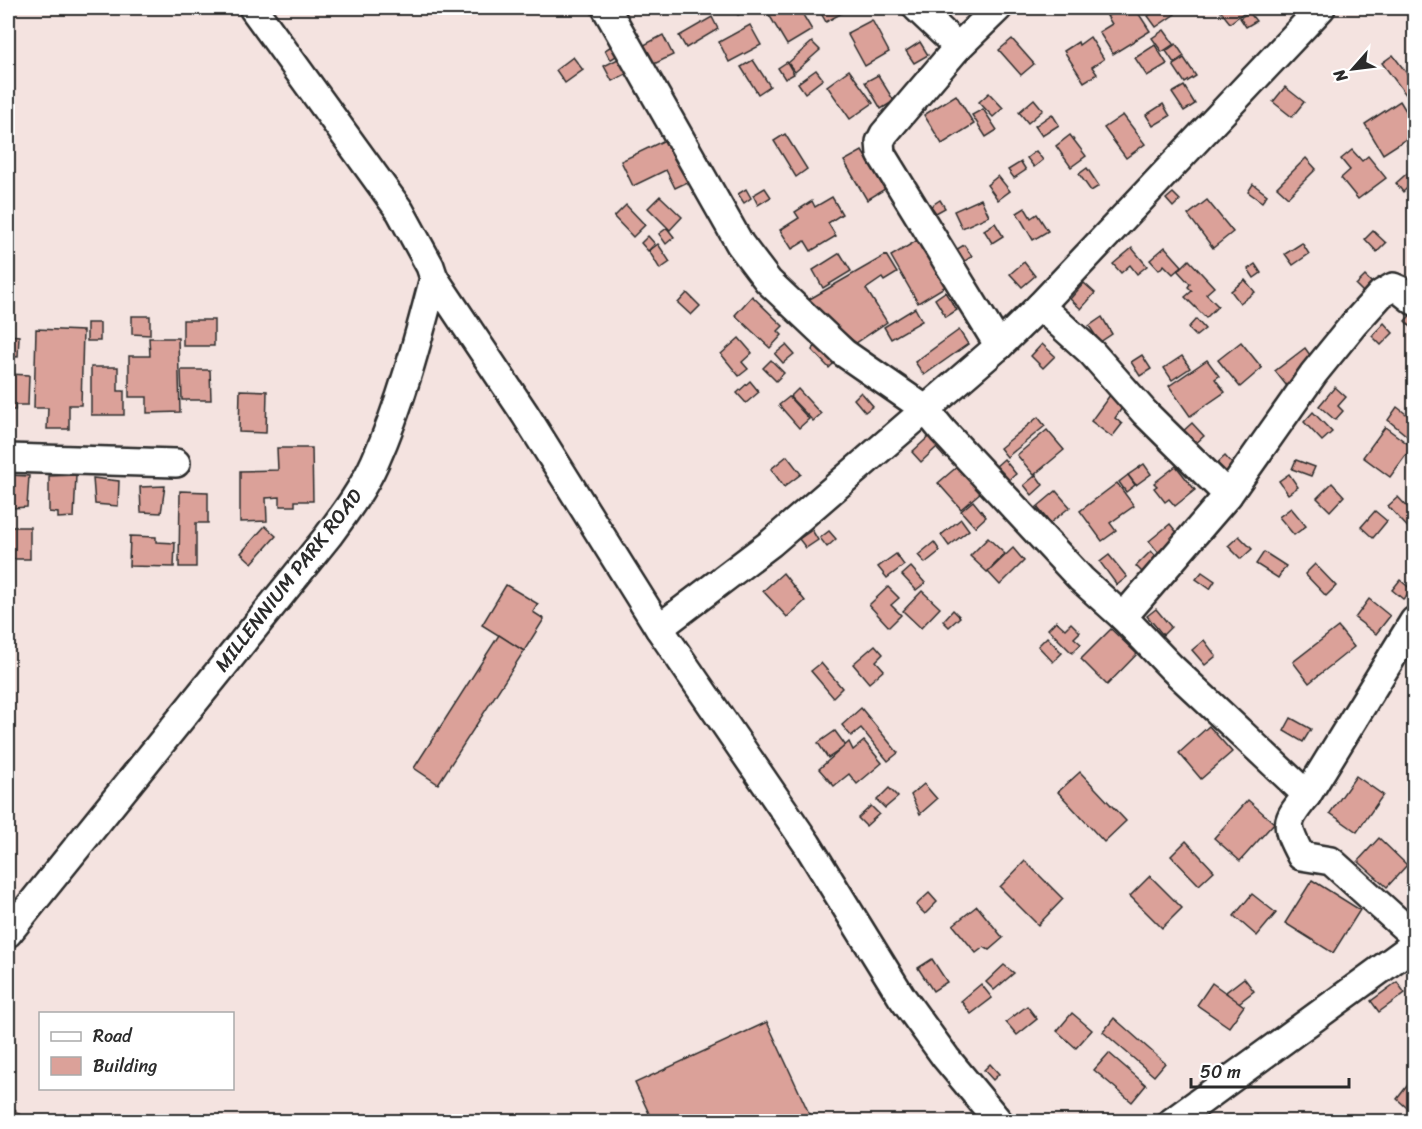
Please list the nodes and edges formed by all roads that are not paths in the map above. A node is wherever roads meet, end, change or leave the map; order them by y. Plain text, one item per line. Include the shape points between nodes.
1 (253, 8) edge
2 (606, 8) edge
3 (917, 8) edge
4 (998, 8) edge
5 (1321, 8) edge
6 (958, 47) junction
7 (434, 278) junction
8 (1414, 301) edge
9 (1040, 306) junction
10 (999, 346) junction
11 (925, 408) junction
12 (8, 458) edge
13 (176, 463) dead end
14 (1228, 495) junction
15 (1124, 617) junction
16 (1414, 621) edge
17 (659, 628) junction
18 (1307, 795) junction
19 (10, 925) edge
20 (1414, 936) edge
21 (1414, 945) edge
22 (999, 1122) edge
23 (1172, 1122) edge

1 - 7 street via 400,211
2 - 11 street via 740,244 768,281 844,353
3 - 6 street
4 - 6 street
5 - 9 street
6 - 10 street via 884,134 880,148
7 - 17 street via 525,414
7 - 19 street, MILLENNIUM PARK ROAD via 390,423 375,464 357,495 328,536
8 - 14 street via 1393,287 1381,294 1314,373
9 - 10 street
9 - 14 street via 1092,352 1144,413
10 - 11 street
11 - 15 street via 1066,563
11 - 17 street via 771,543
12 - 13 street
14 - 15 street
15 - 18 street via 1171,667
16 - 18 street
17 - 22 street via 807,844 901,996
18 - 20 street via 1289,817 1289,829 1301,856 1331,861
21 - 23 street

